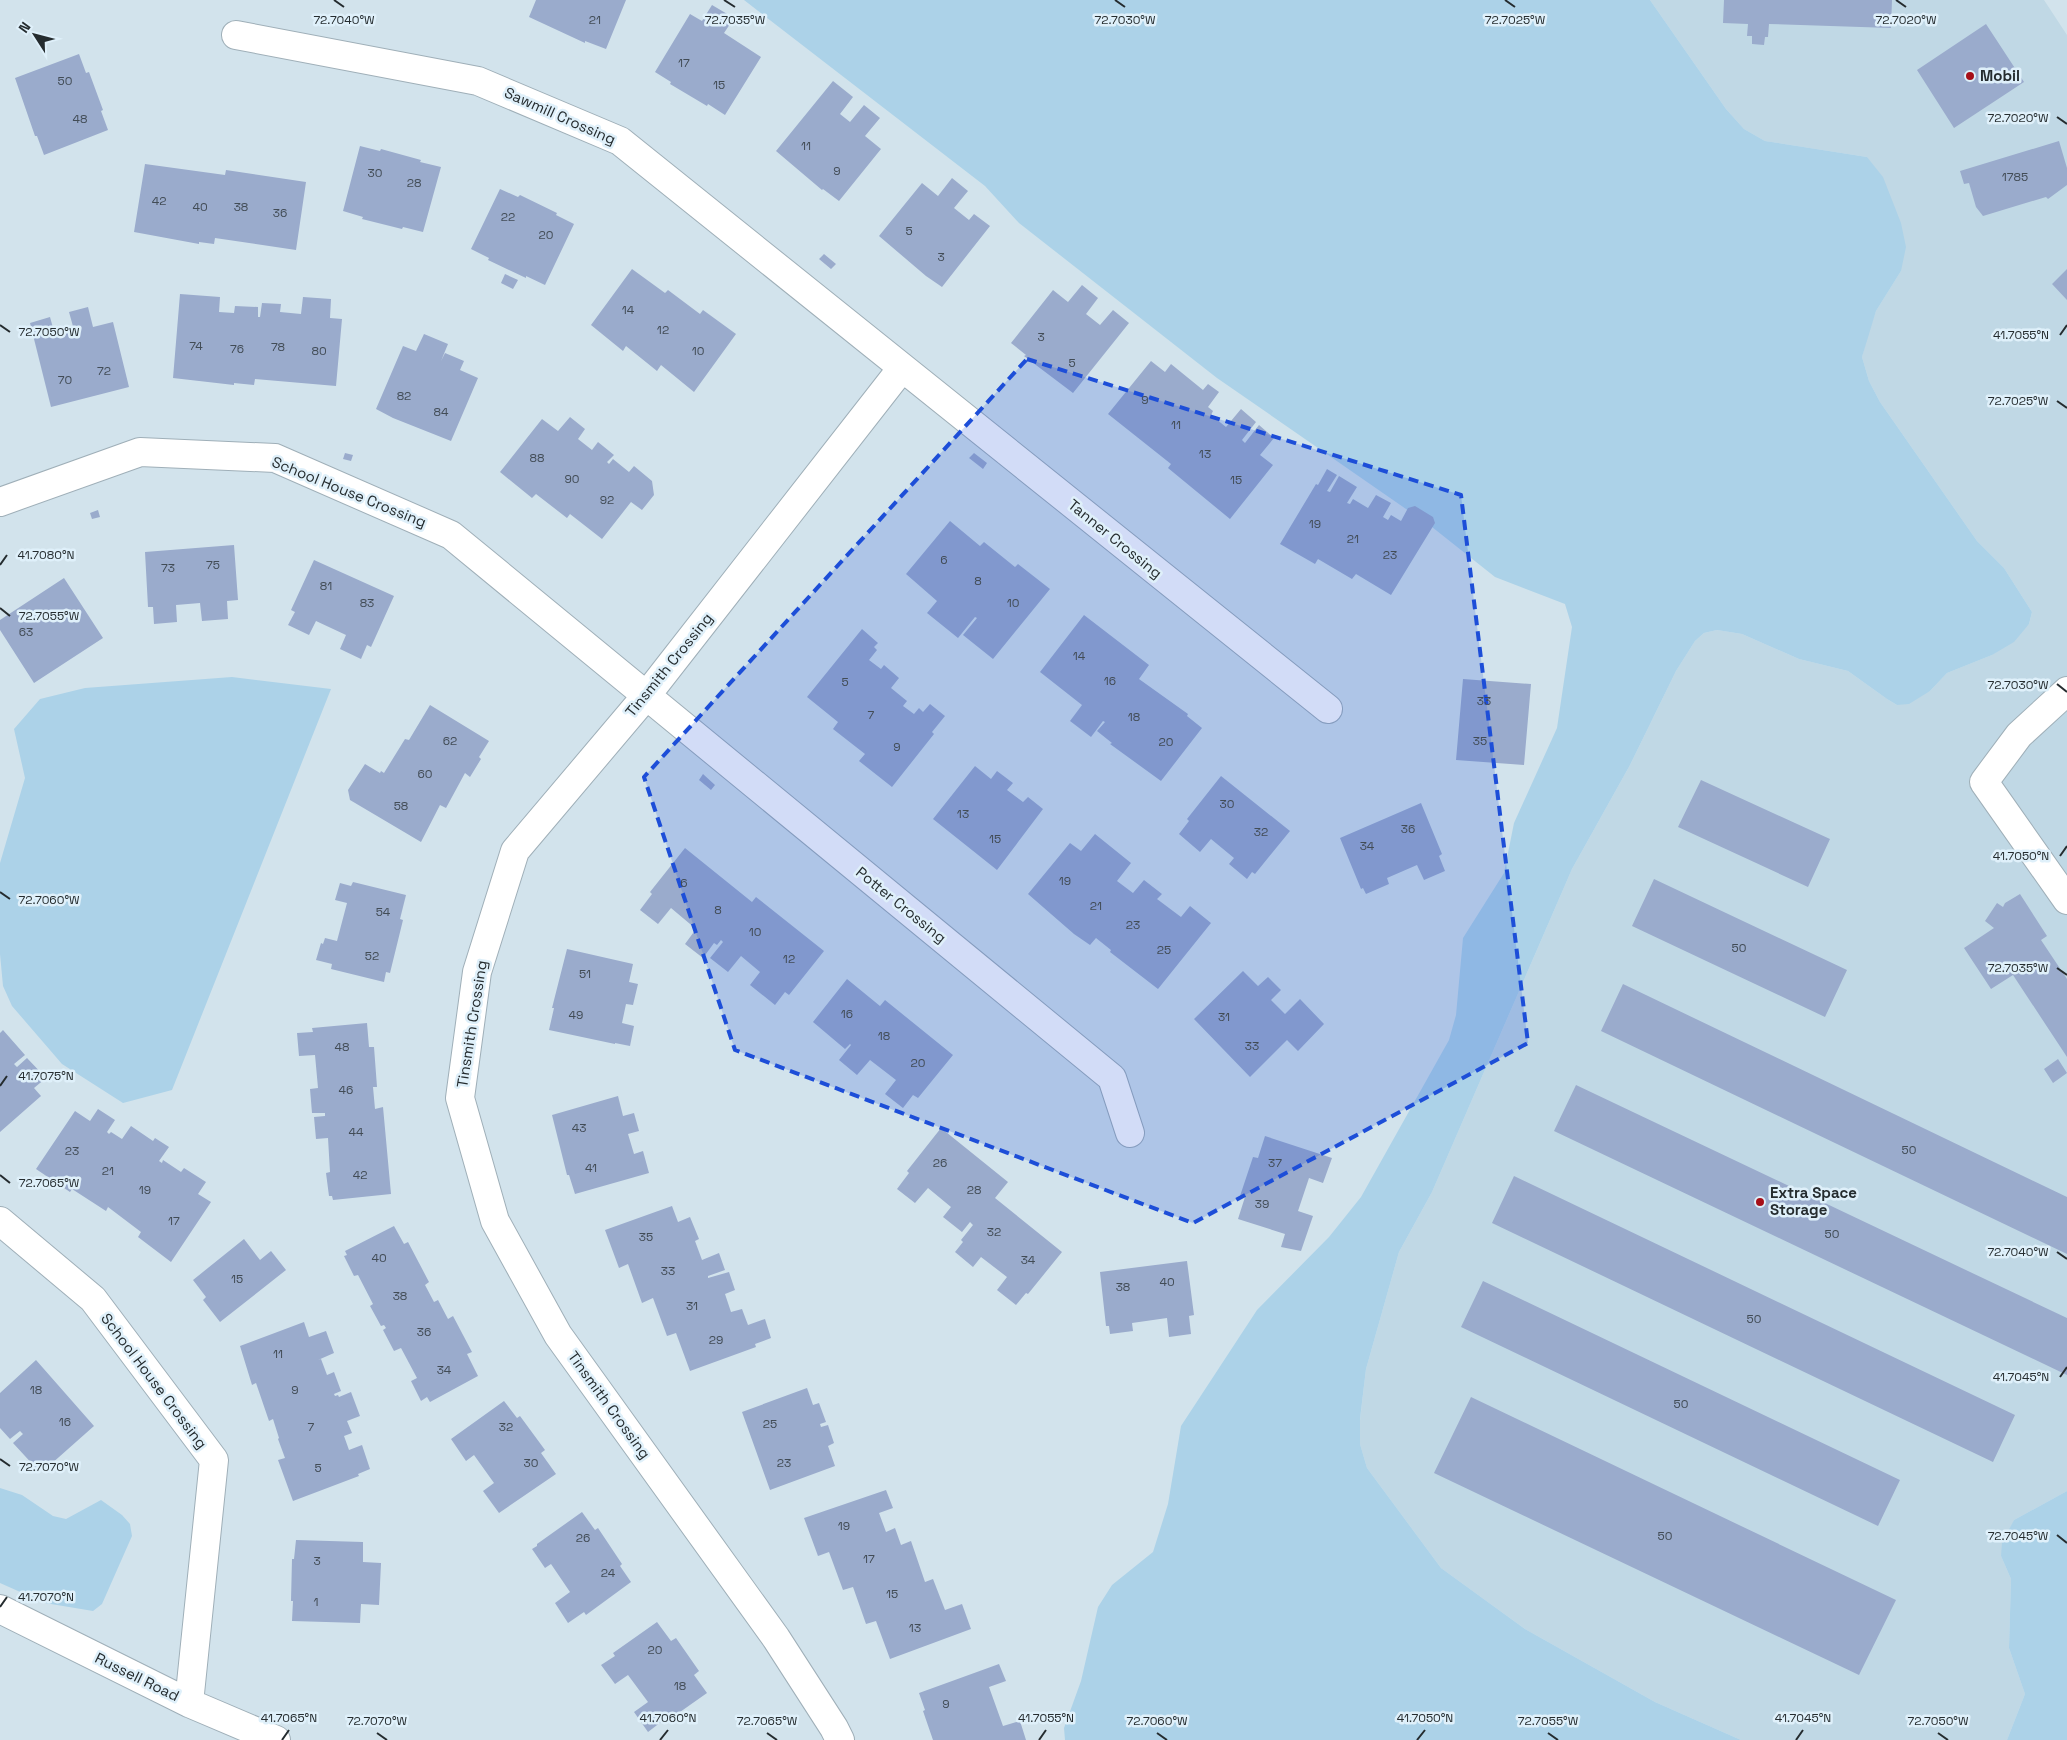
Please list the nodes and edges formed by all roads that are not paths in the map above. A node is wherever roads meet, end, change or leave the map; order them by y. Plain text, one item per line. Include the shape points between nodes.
1 (236, 34) dead end
2 (902, 368) junction
3 (0, 502) edge
4 (646, 696) junction
5 (2064, 700) edge
6 (1328, 709) dead end
7 (2065, 897) edge
8 (1130, 1133) dead end
9 (0, 1221) edge
10 (0, 1609) edge
11 (189, 1703) junction
12 (276, 1740) edge
13 (840, 1740) edge

1 - 2 street, Sawmill Crossing via 478,80 620,141
2 - 4 street, Tinsmith Crossing
2 - 6 street, Tanner Crossing
3 - 4 street, School House Crossing via 140,452 275,458 451,534
4 - 8 street, Potter Crossing via 1112,1078
4 - 13 street, Tinsmith Crossing via 515,851 477,972 460,1098 495,1221 558,1335 776,1638
5 - 7 street via 2019,735 1984,782
9 - 11 street, School House Crossing via 93,1299 214,1460
10 - 11 street, Russell Road
11 - 12 street, Russell Road

